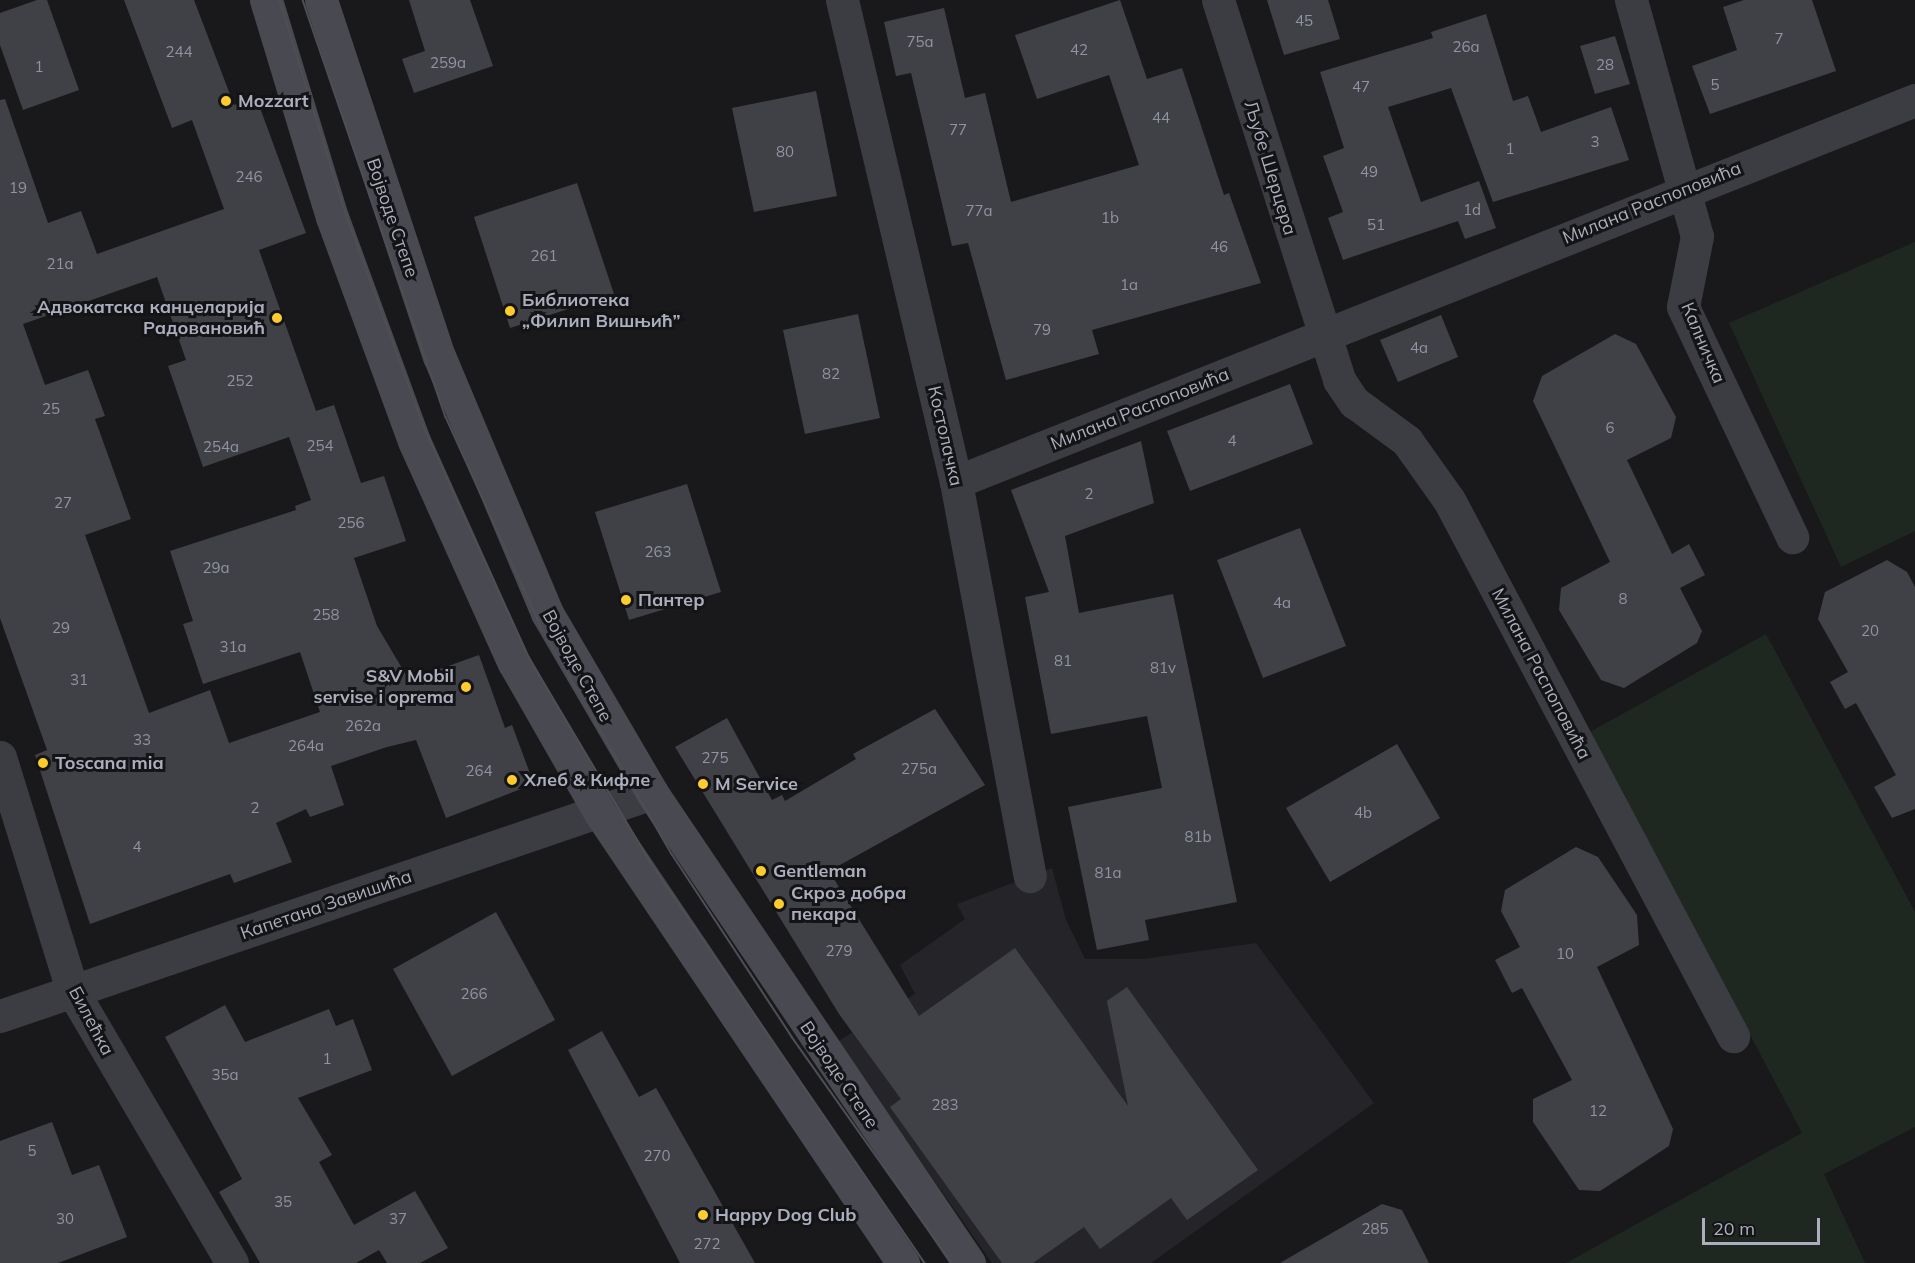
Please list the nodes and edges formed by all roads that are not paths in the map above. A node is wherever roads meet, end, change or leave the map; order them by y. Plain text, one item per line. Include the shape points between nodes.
1 (266, 0) edge
2 (321, 0) edge
3 (842, 0) edge
4 (1218, 0) edge
5 (1631, 0) edge
6 (1915, 100) edge
7 (1684, 189) junction
8 (1323, 335) junction
9 (956, 482) junction
10 (1792, 537) dead end
11 (0, 757) edge
12 (652, 793) junction
13 (600, 813) junction
14 (1030, 876) dead end
15 (72, 990) junction
16 (0, 1016) edge
17 (1733, 1036) dead end
18 (232, 1263) edge
19 (903, 1263) edge
20 (969, 1263) edge

1 - 13 main road via 332,217 414,441 514,663
2 - 12 main road, Војводе Степе via 439,356 538,592 613,733
3 - 9 street, Костолачка
4 - 8 street, Љубе Шерцера
5 - 7 street, Калничка
6 - 7 street, Милана Распоповића
7 - 8 street, Милана Распоповића
7 - 10 street, Калничка via 1696,236 1683,307
8 - 9 street, Милана Распоповића
8 - 17 street, Милана Распоповића via 1345,393 1407,441 1449,500
9 - 14 street, Костолачка
11 - 15 street, Билећка
12 - 13 street, Капетана Завишића
12 - 20 main road, Војводе Степе
13 - 15 street, Капетана Завишића
13 - 19 main road
15 - 16 street, Капетана Завишића
15 - 18 street, Билећка

